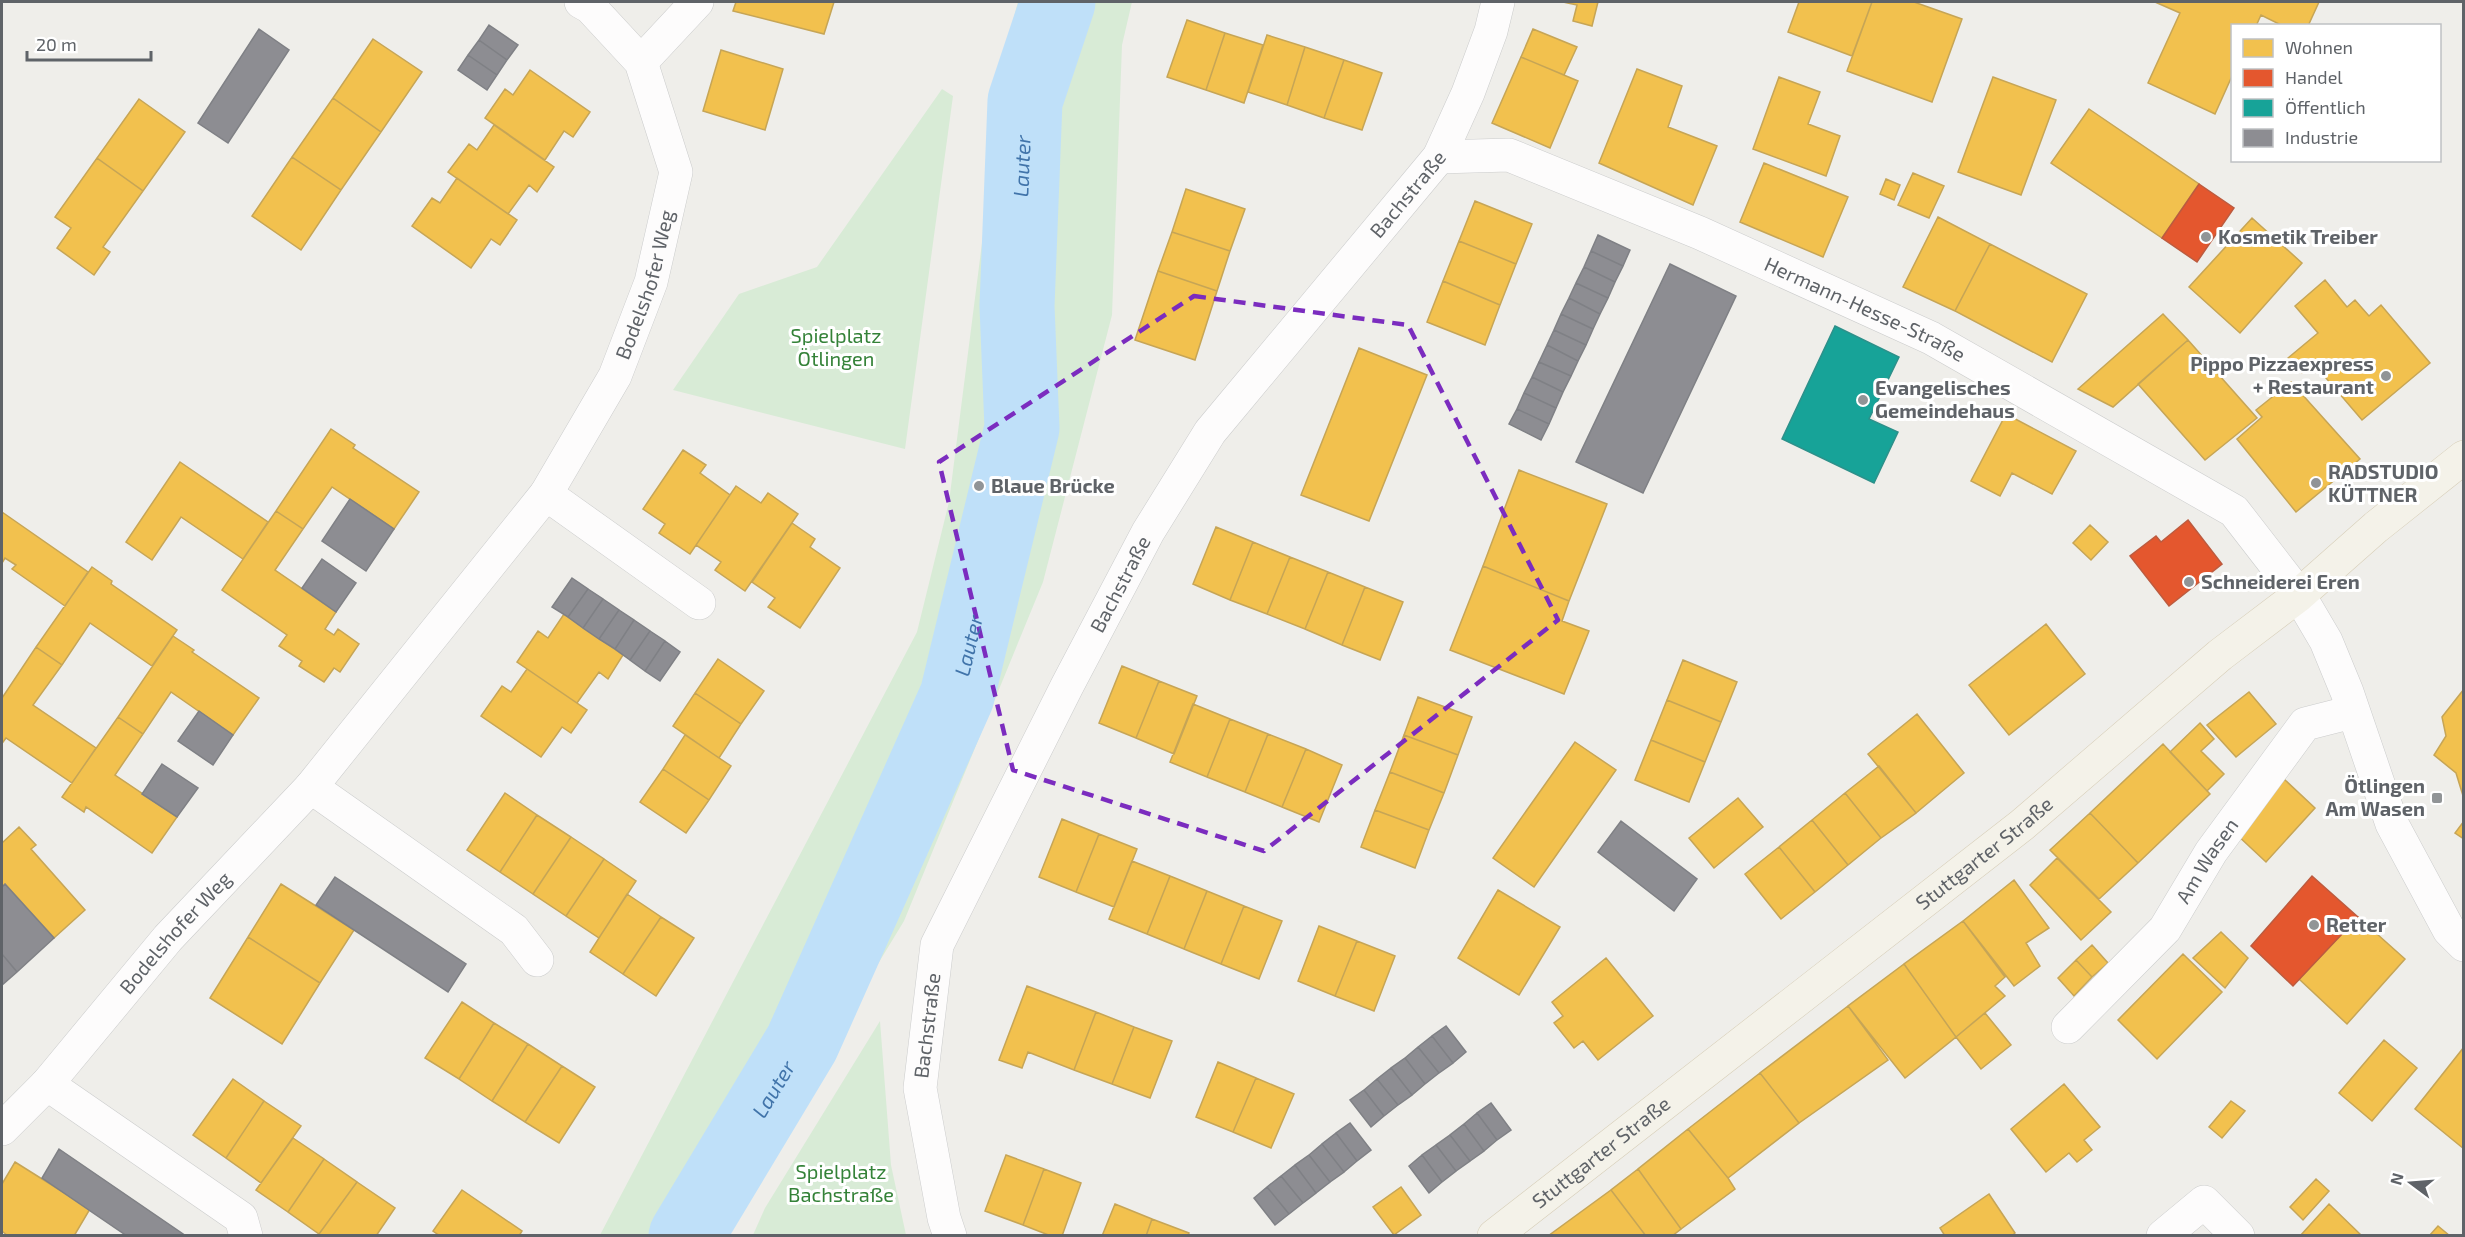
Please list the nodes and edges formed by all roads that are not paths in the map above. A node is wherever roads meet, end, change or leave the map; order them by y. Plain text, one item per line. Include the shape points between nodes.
1 (581, 2) edge
2 (698, 2) edge
3 (1498, 2) edge
4 (641, 62) junction
5 (1439, 157) junction
6 (2463, 457) edge
7 (546, 494) junction
8 (2300, 595) junction
9 (699, 603) dead end
10 (2352, 712) junction
11 (311, 787) junction
12 (2463, 945) edge
13 (537, 960) dead end
14 (2068, 1027) dead end
15 (47, 1084) junction
16 (2, 1129) edge
17 (246, 1236) edge
18 (950, 1236) edge
19 (1494, 1236) edge
20 (2163, 1236) edge
21 (2238, 1236) edge

1 - 4 street, Bodelshofer Weg
2 - 4 street
3 - 5 street, Bachstraße via 1468,93
4 - 7 street, Bodelshofer Weg via 676,172 651,282 615,376
5 - 8 street, Hermann-Hesse-Straße via 1509,155 1700,232 1931,338 2234,511
5 - 18 street, Bachstraße via 1210,432 1148,532 937,945 920,1088
6 - 8 main road, Stuttgarter Straße
7 - 9 street
7 - 11 street, Bodelshofer Weg
8 - 10 street via 2326,641
8 - 19 main road, Stuttgarter Straße via 2220,655 2022,825
10 - 12 street via 2392,824 2449,930
10 - 14 street, Am Wasen via 2305,724 2211,852 2165,929
11 - 13 street via 514,930
11 - 15 street, Bodelshofer Weg via 168,938
15 - 16 street, Bodelshofer Weg
15 - 17 street via 241,1218
20 - 21 street via 2204,1202

